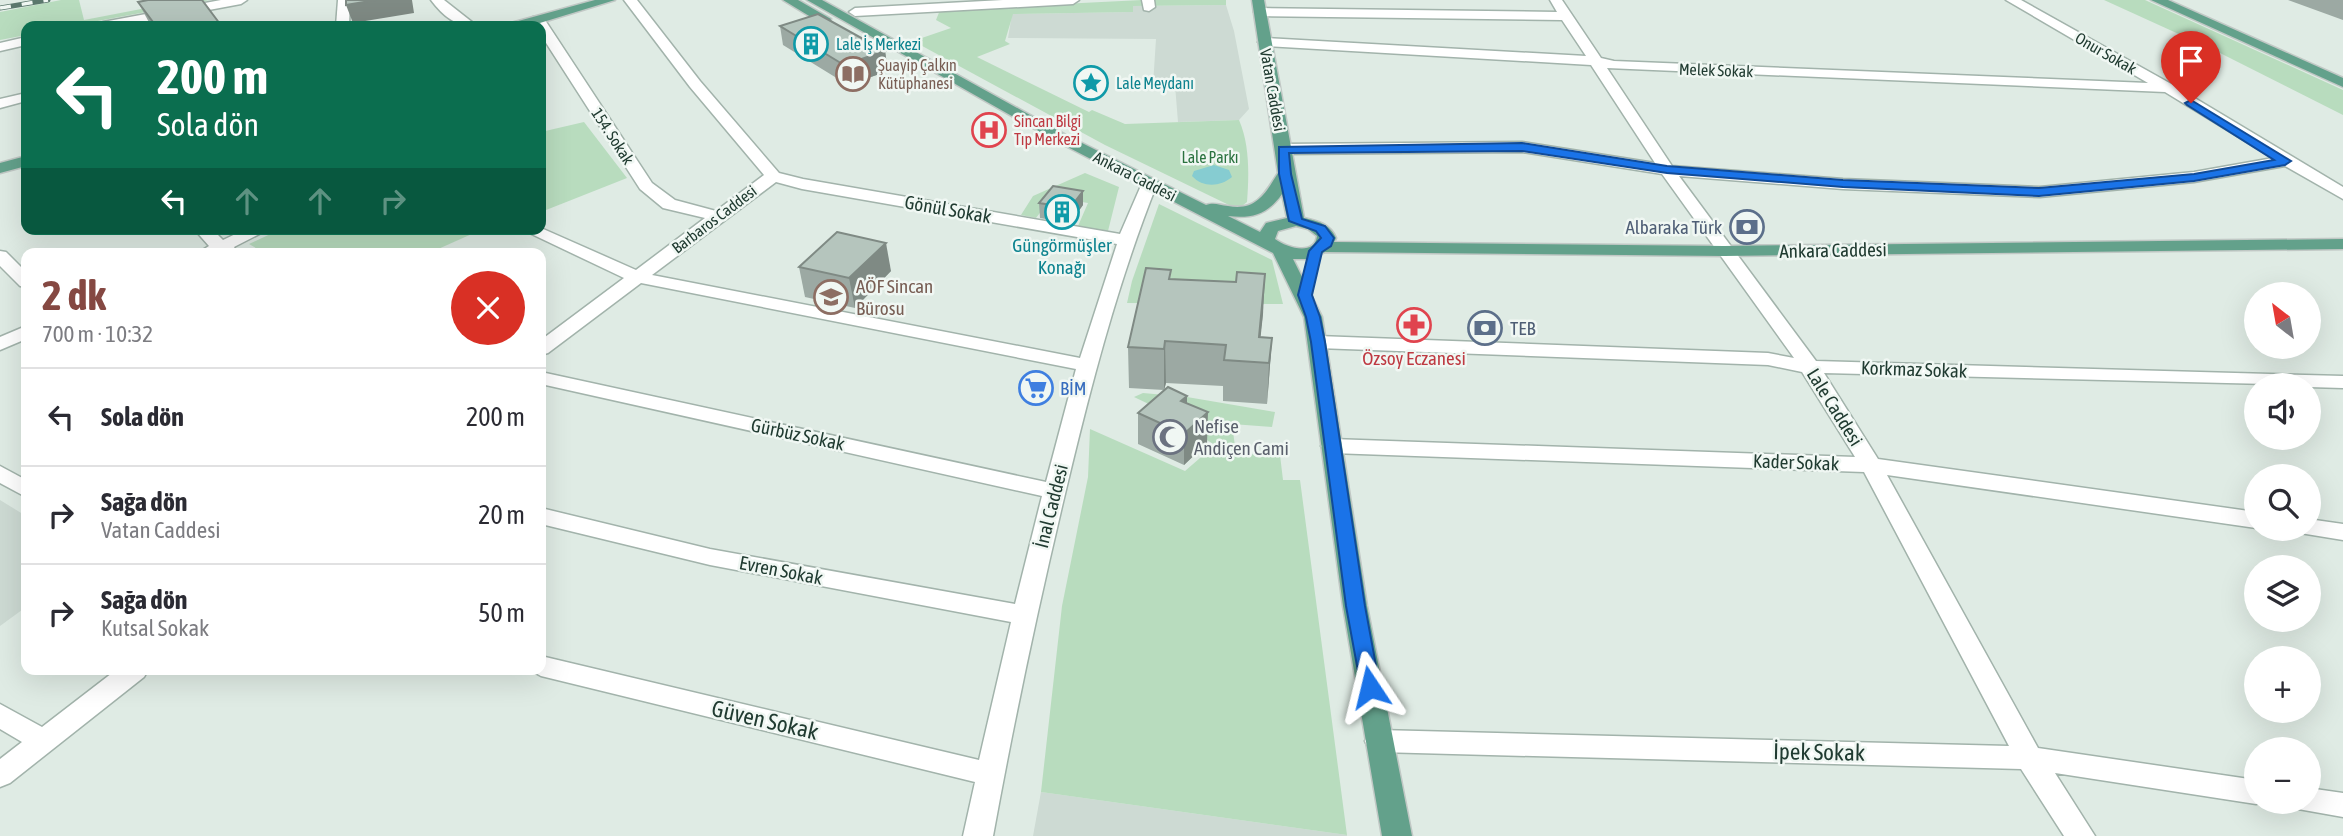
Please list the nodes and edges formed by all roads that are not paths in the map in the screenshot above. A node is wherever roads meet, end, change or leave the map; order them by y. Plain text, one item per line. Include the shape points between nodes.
1 (240, 0) edge
2 (344, 0) edge
3 (437, 0) edge
4 (603, 0) edge
5 (610, 0) edge
6 (627, 0) edge
7 (789, 0) edge
8 (813, 0) edge
9 (833, 0) edge
10 (1073, 0) edge
11 (1556, 0) edge
12 (2012, 0) edge
13 (2157, 0) edge
14 (2173, 0) edge
15 (586, 6) junction
16 (1259, 6) edge
17 (855, 12) junction
18 (1565, 16) junction
19 (538, 20) junction
20 (129, 21) edge
21 (343, 21) edge
22 (462, 21) edge
23 (534, 21) edge
24 (546, 32) edge
25 (21, 42) edge
26 (1265, 42) junction
27 (0, 47) edge
28 (1597, 61) junction
29 (928, 63) junction
30 (2343, 76) edge
31 (2343, 83) edge
32 (2168, 88) junction
33 (21, 98) edge
34 (0, 104) edge
35 (1283, 149) junction
36 (2285, 161) junction
37 (21, 162) edge
38 (0, 168) edge
39 (1667, 170) junction
40 (1285, 174) junction
41 (773, 176) junction
42 (1149, 184) junction
43 (2343, 194) edge
44 (1177, 198) junction
45 (716, 216) junction
46 (1296, 221) junction
47 (250, 235) edge
48 (542, 235) edge
49 (1125, 240) junction
50 (2343, 244) edge
51 (226, 248) edge
52 (1276, 248) junction
53 (1319, 249) junction
54 (1724, 251) junction
55 (0, 256) edge
56 (21, 277) edge
57 (636, 277) junction
58 (1305, 295) junction
59 (21, 334) edge
60 (1318, 342) junction
61 (0, 344) edge
62 (546, 345) edge
63 (1087, 365) junction
64 (1810, 366) junction
65 (546, 379) edge
66 (2343, 382) edge
67 (1332, 446) junction
68 (1871, 465) junction
69 (0, 473) edge
70 (21, 487) edge
71 (1055, 491) junction
72 (546, 517) edge
73 (2244, 518) edge
74 (2321, 529) edge
75 (2343, 532) edge
76 (1023, 615) junction
77 (546, 667) edge
78 (129, 675) edge
79 (0, 715) edge
80 (43, 741) junction
81 (1379, 741) junction
82 (2029, 758) junction
83 (990, 774) junction
84 (0, 775) edge
85 (2244, 790) edge
86 (2321, 802) edge
87 (2343, 805) edge
88 (978, 836) edge
89 (1397, 836) edge
90 (2080, 836) edge

1 - 20 street
2 - 21 street
3 - 22 street
4 - 15 main road
5 - 15 main road
6 - 19 main road
6 - 41 street, Barbaros Caddesi
7 - 29 main road via 892,55
8 - 29 main road, Ankara Caddesi
9 - 17 main road
10 - 17 street
11 - 18 street, Lale Caddesi
12 - 32 street, Onur Sokak
13 - 31 main road
14 - 30 main road
15 - 19 main road
16 - 18 street
16 - 26 main road, Vatan Caddesi
17 - 29 main road via 918,46
18 - 28 street, Lale Caddesi
19 - 23 main road
24 - 45 street, 154. Sokak via 646,186 669,204
25 - 27 street
26 - 28 street, Melek Sokak
26 - 35 main road, Vatan Caddesi
28 - 32 street, Melek Sokak
28 - 39 street, Lale Caddesi
29 - 42 main road, Ankara Caddesi
32 - 36 street, Onur Sokak
33 - 34 street
35 - 39 street via 1522,147
35 - 40 main road, Vatan Caddesi
36 - 39 street via 2194,177 2039,192 1843,184
36 - 43 street, Onur Sokak
37 - 38 main road
39 - 54 street, Lale Caddesi
40 - 44 main road via 1271,201 1250,212 1231,213
40 - 46 main road, Vatan Caddesi
41 - 45 street, Barbaros Caddesi
41 - 49 street, Gönül Sokak
42 - 44 main road, Ankara Caddesi
42 - 49 street, İnal Caddesi
44 - 52 main road, Ankara Caddesi
45 - 57 street, Barbaros Caddesi
46 - 52 main road via 1268,231 1267,240
46 - 53 main road via 1325,233 1328,238
47 - 51 street
48 - 57 street
49 - 63 street, İnal Caddesi
50 - 54 main road, Ankara Caddesi
52 - 53 main road, Ankara Caddesi via 1298,253
52 - 58 main road
53 - 54 main road, Ankara Caddesi
53 - 58 main road
54 - 64 street, Lale Caddesi
55 - 56 street
57 - 62 street, Barbaros Caddesi
57 - 63 street
58 - 60 main road
59 - 61 street
60 - 64 street, Korkmaz Sokak via 1768,359
60 - 67 main road
63 - 71 street, İnal Caddesi
64 - 66 street, Korkmaz Sokak
64 - 68 street, Lale Caddesi
65 - 71 street, Gürbüz Sokak
67 - 68 street, Kader Sokak
67 - 81 main road
68 - 73 street, Kader Sokak
68 - 82 street, Lale Caddesi
69 - 70 street
71 - 76 street, İnal Caddesi
72 - 76 street, Evren Sokak via 710,557
74 - 75 street
76 - 83 street, İnal Caddesi
77 - 83 street, Güven Sokak
78 - 80 street
79 - 80 street
80 - 84 street
81 - 82 street, İpek Sokak
81 - 89 main road
82 - 85 street, İpek Sokak
82 - 90 street, Lale Caddesi
83 - 88 street, İnal Caddesi
86 - 87 street

